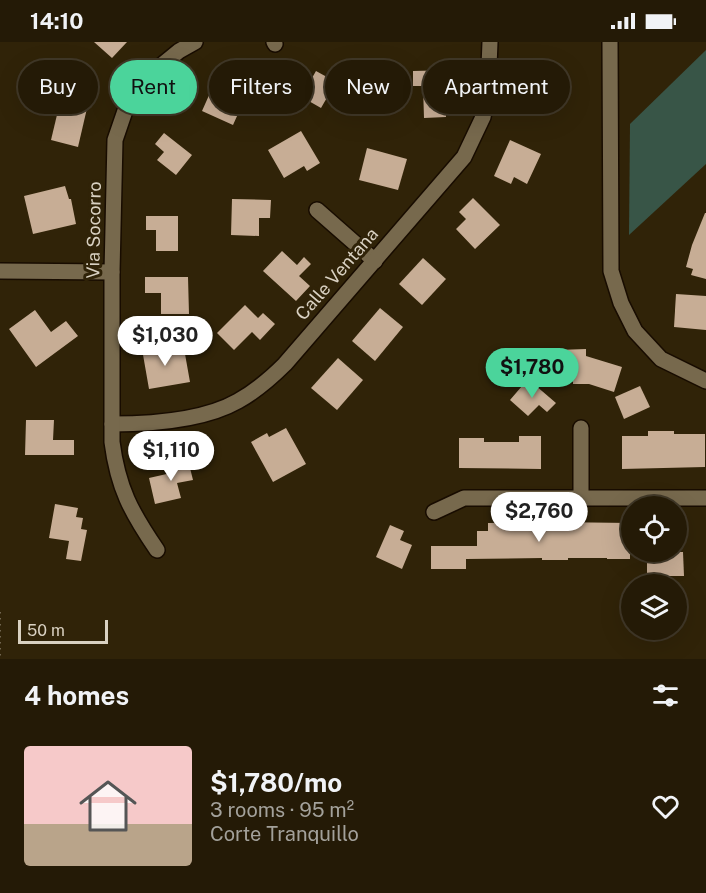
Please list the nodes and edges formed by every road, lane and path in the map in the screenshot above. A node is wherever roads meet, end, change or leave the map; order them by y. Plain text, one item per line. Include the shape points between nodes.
1 (195, 42) edge
2 (490, 42) edge
3 (610, 42) edge
4 (317, 210) dead end
5 (375, 261) junction
6 (0, 271) edge
7 (112, 272) junction
8 (706, 381) edge
9 (112, 424) junction
10 (581, 428) dead end
11 (581, 498) junction
12 (706, 498) edge
13 (434, 513) dead end
14 (157, 550) dead end
15 (0, 612) edge
16 (0, 659) edge

1 - 7 street, Via Socorro via 146,78 120,122 115,140
2 - 5 street, Calle Ventana via 489,91 483,117 464,157
3 - 8 street via 611,271 635,331 661,359
4 - 5 street
5 - 9 street, Calle Ventana via 285,364 265,384 237,402 176,420
6 - 7 street
7 - 9 street, Via Socorro
9 - 14 street, Via Socorro via 115,462 124,496
10 - 11 street
11 - 12 street
11 - 13 street via 464,498
15 - 16 path

